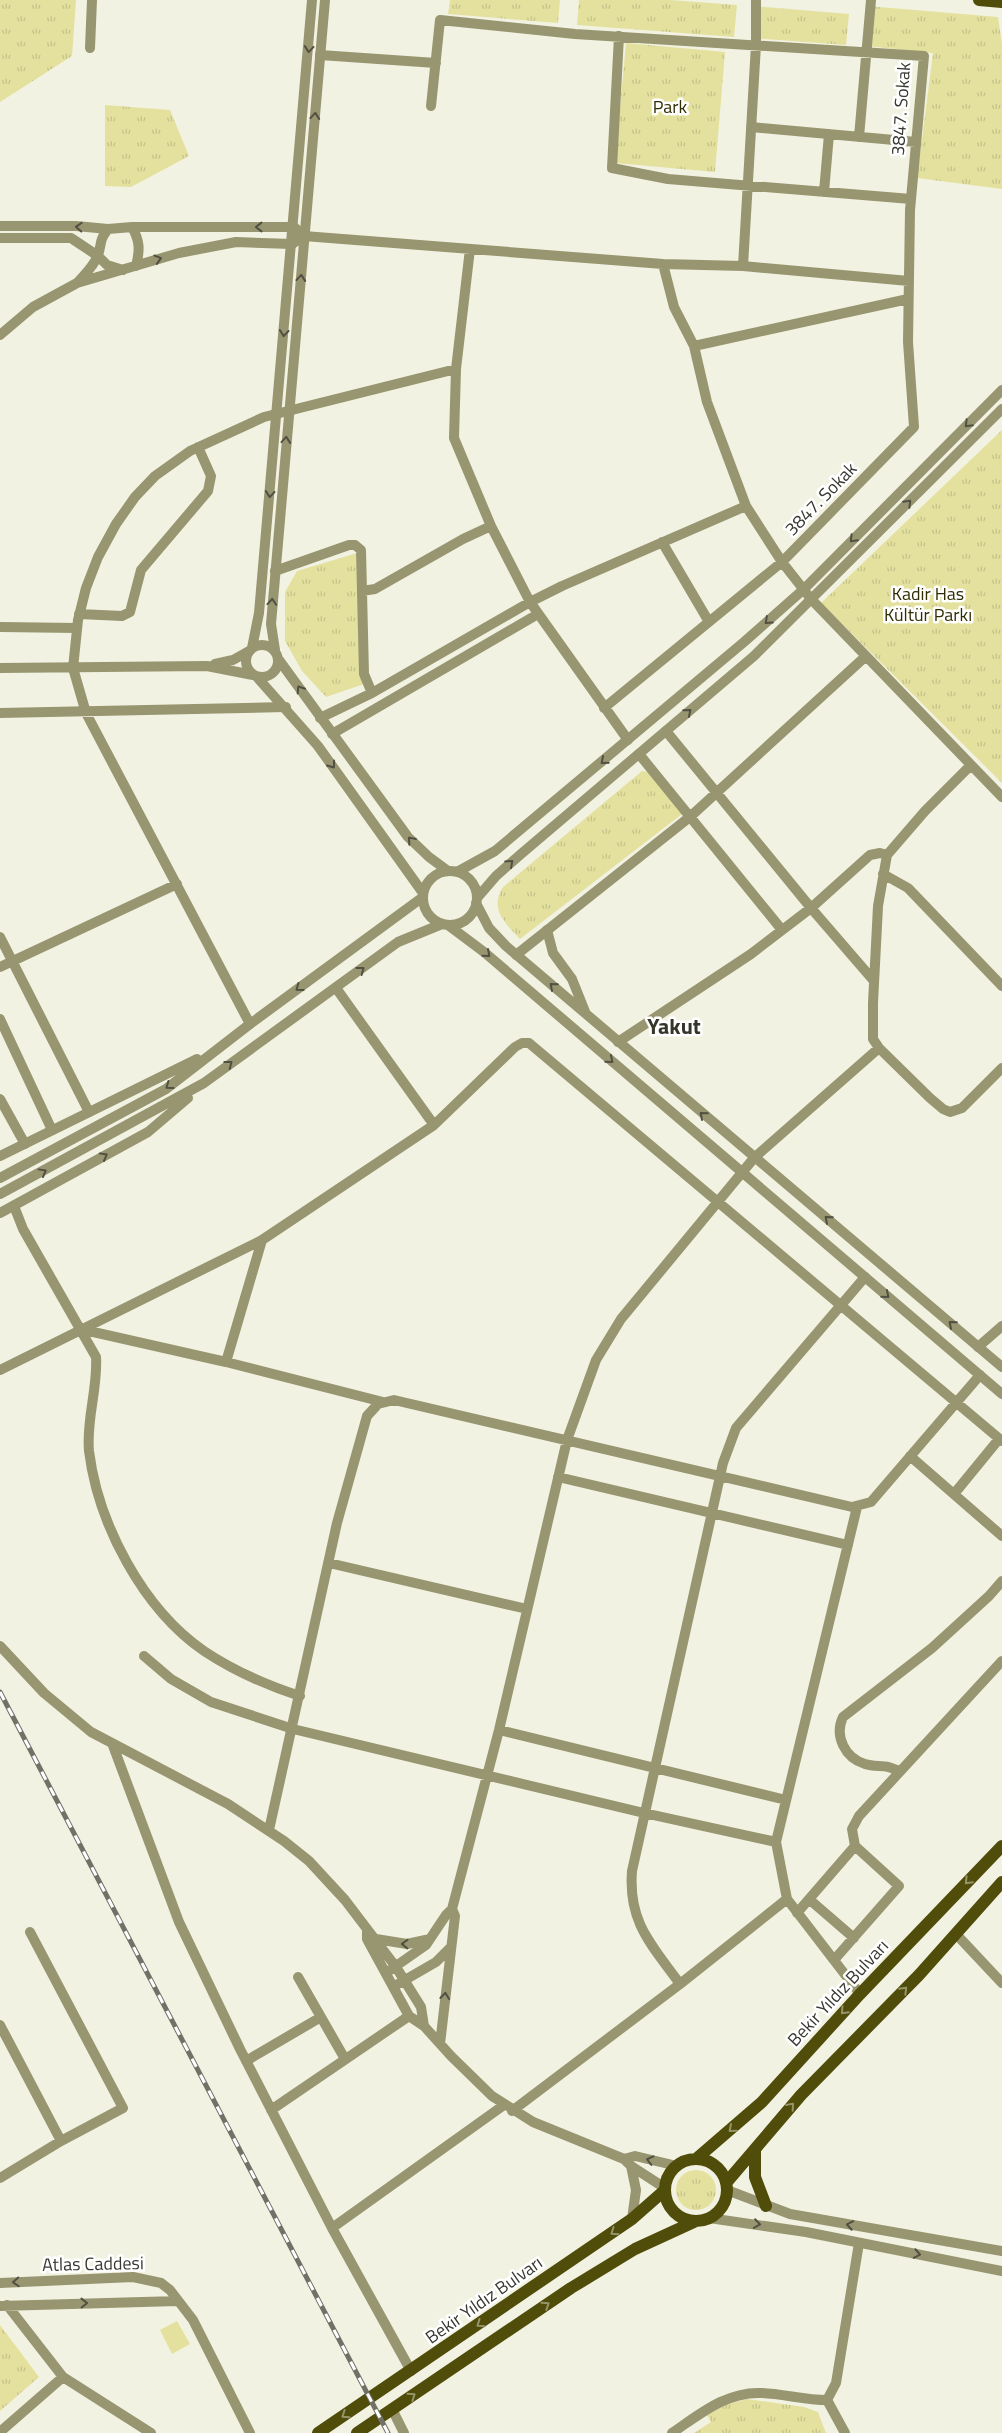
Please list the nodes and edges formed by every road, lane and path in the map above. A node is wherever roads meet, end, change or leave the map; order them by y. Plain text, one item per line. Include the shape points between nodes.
1 (92, 0) edge
2 (312, 0) edge
3 (325, 0) edge
4 (756, 0) edge
5 (871, 0) edge
6 (979, 0) edge
7 (1002, 2) edge
8 (619, 36) junction
9 (756, 46) junction
10 (90, 48) dead end
11 (866, 53) junction
12 (320, 55) junction
13 (436, 63) junction
14 (431, 106) dead end
15 (751, 128) junction
16 (829, 134) junction
17 (858, 137) junction
18 (916, 142) junction
19 (748, 185) junction
20 (824, 192) junction
21 (911, 199) junction
22 (0, 226) edge
23 (132, 227) junction
24 (294, 227) junction
25 (108, 229) junction
26 (304, 236) junction
27 (0, 238) edge
28 (292, 244) junction
29 (470, 249) junction
30 (98, 256) junction
31 (663, 264) junction
32 (136, 266) junction
33 (743, 266) junction
34 (123, 270) junction
35 (909, 281) junction
36 (77, 282) junction
37 (908, 299) junction
38 (0, 336) edge
39 (694, 346) junction
40 (456, 369) junction
41 (1002, 390) edge
42 (1002, 409) edge
43 (289, 412) junction
44 (277, 414) junction
45 (198, 447) junction
46 (746, 506) junction
47 (491, 526) junction
48 (662, 542) junction
49 (782, 562) junction
50 (275, 571) junction
51 (804, 589) junction
52 (362, 591) junction
53 (811, 599) junction
54 (530, 602) junction
55 (79, 614) junction
56 (538, 614) junction
57 (709, 622) junction
58 (0, 627) edge
59 (77, 628) junction
60 (251, 649) junction
61 (274, 650) junction
62 (866, 656) junction
63 (279, 660) junction
64 (207, 666) junction
65 (0, 668) edge
66 (73, 668) junction
67 (255, 676) junction
68 (372, 693) junction
69 (286, 707) junction
70 (604, 708) junction
71 (0, 713) edge
72 (86, 713) junction
73 (320, 718) junction
74 (666, 730) junction
75 (332, 734) junction
76 (628, 740) junction
77 (639, 754) junction
78 (971, 765) junction
79 (717, 792) junction
80 (1002, 797) edge
81 (690, 816) junction
82 (888, 855) junction
83 (453, 872) junction
84 (883, 874) junction
85 (177, 884) junction
86 (423, 895) junction
87 (476, 900) junction
88 (810, 908) junction
89 (445, 924) junction
90 (547, 930) junction
91 (782, 930) junction
92 (0, 937) edge
93 (516, 955) junction
94 (13, 961) junction
95 (0, 967) edge
96 (874, 981) junction
97 (1002, 986) edge
98 (336, 988) junction
99 (586, 1015) junction
100 (0, 1019) edge
101 (250, 1024) junction
102 (618, 1042) junction
103 (879, 1048) junction
104 (216, 1050) junction
105 (1002, 1068) edge
106 (204, 1084) junction
107 (0, 1099) edge
108 (89, 1112) junction
109 (434, 1125) junction
110 (52, 1130) junction
111 (25, 1144) junction
112 (0, 1156) edge
113 (754, 1158) junction
114 (742, 1172) junction
115 (0, 1178) edge
116 (0, 1194) edge
117 (718, 1201) junction
118 (14, 1206) junction
119 (0, 1213) edge
120 (262, 1240) junction
121 (865, 1277) junction
122 (840, 1306) junction
123 (1002, 1326) edge
124 (80, 1329) junction
125 (978, 1346) junction
126 (226, 1362) junction
127 (1002, 1368) edge
128 (0, 1370) edge
129 (980, 1375) junction
130 (1002, 1394) edge
131 (382, 1402) junction
132 (956, 1404) junction
133 (567, 1440) junction
134 (1001, 1440) edge
135 (910, 1456) junction
136 (558, 1477) junction
137 (721, 1477) junction
138 (954, 1494) junction
139 (857, 1507) junction
140 (712, 1514) junction
141 (1002, 1536) edge
142 (848, 1545) junction
143 (329, 1563) junction
144 (1002, 1581) edge
145 (527, 1609) junction
146 (0, 1646) edge
147 (144, 1656) dead end
148 (1002, 1662) edge
149 (300, 1696) junction
150 (293, 1729) junction
151 (499, 1730) junction
152 (112, 1743) junction
153 (654, 1768) junction
154 (899, 1772) junction
155 (488, 1776) junction
156 (786, 1800) junction
157 (644, 1814) junction
158 (269, 1830) junction
159 (776, 1842) junction
160 (855, 1846) junction
161 (1002, 1846) edge
162 (1002, 1882) edge
163 (787, 1899) junction
164 (810, 1900) junction
165 (452, 1910) junction
166 (797, 1913) junction
167 (367, 1930) junction
168 (30, 1932) dead end
169 (956, 1934) junction
170 (433, 1938) junction
171 (854, 1938) junction
172 (376, 1939) junction
173 (450, 1948) junction
174 (834, 1960) junction
175 (396, 1967) junction
176 (386, 1973) junction
177 (298, 1977) dead end
178 (404, 1980) junction
179 (1002, 1983) edge
180 (680, 1984) junction
181 (393, 1987) junction
182 (860, 1994) junction
183 (409, 2016) junction
184 (321, 2017) junction
185 (0, 2025) edge
186 (424, 2026) junction
187 (440, 2044) junction
188 (345, 2059) junction
189 (246, 2061) junction
190 (508, 2108) junction
191 (271, 2110) junction
192 (60, 2141) junction
193 (755, 2148) junction
194 (696, 2159) junction
195 (628, 2162) junction
196 (677, 2166) junction
197 (0, 2178) edge
198 (726, 2187) junction
199 (665, 2189) junction
200 (766, 2206) junction
201 (709, 2218) junction
202 (632, 2220) junction
203 (696, 2221) junction
204 (332, 2228) junction
205 (859, 2243) junction
206 (1002, 2251) edge
207 (1002, 2271) edge
208 (0, 2283) edge
209 (178, 2301) junction
210 (4, 2305) edge
211 (411, 2372) junction
212 (63, 2377) junction
213 (827, 2400) junction
214 (392, 2409) junction
215 (0, 2432) edge
216 (151, 2433) edge
217 (250, 2433) edge
218 (318, 2433) edge
219 (357, 2433) edge
220 (404, 2433) edge
221 (672, 2433) edge
222 (845, 2433) edge

1 - 10 street
2 -> 24 street
3 - 12 street
4 - 9 street
5 - 11 street
6 - 7 main road
8 - 9 street, 3847. Sokak
8 - 13 street, 3847. Sokak via 440,20
8 - 19 street via 612,168 668,180
9 - 11 street, 3847. Sokak
9 - 15 street
11 - 17 street
11 - 18 street, 3847. Sokak via 924,56
12 - 13 street
26 -> 12 street
13 - 14 street
15 - 16 street
15 - 19 street
16 - 17 street
16 - 20 street
17 - 18 street
18 - 21 street, 3847. Sokak
19 - 20 street
19 - 33 street
20 - 21 street
21 - 35 street, 3847. Sokak
25 -> 22 street
24 -> 23 street
23 - 25 street
23 - 32 street via 140,251
24 - 26 street
24 - 28 street
25 - 30 street via 100,238
26 - 28 street
26 - 29 street
43 -> 26 street
27 - 30 street via 71,238
32 -> 28 street via 179,253 236,242
28 -> 44 street
29 - 31 street
29 - 40 street
30 - 34 street via 107,265
30 - 36 street
31 - 33 street
31 - 39 street via 674,307
32 - 34 street
33 - 35 street
34 - 36 street
35 - 37 street, 3847. Sokak
36 - 38 street via 33,307
37 - 39 street
37 - 49 street, 3847. Sokak via 914,427
39 - 46 street via 706,402
40 - 43 street
40 - 47 street via 454,438
41 -> 51 street
53 -> 42 street
43 - 44 street
50 -> 43 street
44 - 45 street
44 -> 60 street via 259,613
45 - 55 street via 155,476 127,508 98,557
45 - 55 street via 211,476 208,491 141,570 130,612 122,616
46 - 48 street
46 - 49 street
47 - 52 street via 375,589
47 - 54 street
48 - 54 street
48 - 57 street
49 - 51 street
49 - 57 street, 3847. Sokak
50 - 52 street via 355,545 363,555
61 -> 50 street via 270,624
51 - 53 street
51 -> 76 street
52 - 68 street via 364,674
53 - 62 street
74 -> 53 street via 754,656
54 - 56 street
54 - 68 street
55 - 59 street
56 - 70 street
56 - 75 street
57 - 70 street, 3847. Sokak
58 - 59 street
59 - 66 street
60 - 61 street via 265,645
60 - 64 street via 227,662
60 - 67 street via 246,661
61 - 63 street
62 - 78 street
62 - 79 street
63 - 67 street via 268,677
73 -> 63 street
64 - 66 street
64 - 67 street
65 - 66 street
66 - 72 street
67 - 69 street
68 - 73 street
69 - 72 street
69 -> 86 street via 318,746
70 - 76 street
71 - 72 street
72 - 85 street
73 - 75 street
74 - 77 street
74 - 79 street
83 -> 75 street via 429,858 408,837
76 -> 83 street via 495,851
77 - 81 street
87 -> 77 street via 496,876
78 - 80 street
78 - 82 street via 925,811
79 - 81 street
79 - 88 street
81 - 90 street
81 - 91 street
82 - 84 street
82 - 88 street via 870,854
83 - 86 street via 432,878
83 - 87 street via 471,882
84 - 96 street
84 - 97 street via 908,888
85 - 94 street
85 - 101 street
86 - 89 street via 431,918
86 -> 101 street
87 - 89 street via 465,920
87 - 93 street via 495,936
88 - 91 street
88 - 96 street
98 -> 89 street via 398,942
89 -> 114 street via 484,952
90 - 93 street
90 - 99 street via 553,953 572,979
91 - 102 street
92 - 94 street
99 -> 93 street
94 - 95 street
94 - 108 street
96 - 103 street via 872,1030 873,1040
106 -> 98 street
98 - 109 street
99 - 102 street
100 - 110 street
101 - 104 street
113 -> 102 street
103 - 105 street via 930,1098 950,1112 962,1108
103 - 113 street
104 - 108 street
104 -> 115 street via 166,1089
116 -> 106 street
118 -> 106 street via 148,1132
107 - 111 street
108 - 110 street
109 - 117 street via 518,1045 530,1043
109 - 120 street
110 - 111 street
111 - 112 street
113 - 114 street
125 -> 113 street
114 - 117 street
114 - 121 street
117 - 122 street
117 - 133 street via 612,1332 589,1376
118 - 119 street
118 - 124 street via 23,1229
120 - 124 street
120 - 126 street
121 - 122 street
121 -> 129 street
122 - 132 street
122 - 137 street via 736,1428
123 - 125 street
124 - 126 street
124 - 128 street
124 - 149 street via 96,1356 96,1388 89,1433 91,1462 108,1521 133,1573 170,1620 202,1650 257,1680
125 - 127 street
126 - 131 street
129 - 130 street
129 - 132 street
131 - 133 street via 394,1400
131 - 143 street via 367,1416
132 - 134 street
132 - 135 street
133 - 136 street
133 - 137 street
134 - 138 street
135 - 138 street
135 - 139 street via 871,1502
136 - 140 street
136 - 145 street
137 - 139 street
137 - 140 street
138 - 141 street
139 - 142 street
140 - 142 street
140 - 153 street
142 - 156 street
143 - 145 street
143 - 149 street
144 - 154 street via 932,1648 843,1717 840,1739 857,1760 872,1766 891,1767
145 - 151 street
146 - 152 street via 57,1706 91,1732
147 - 150 street via 170,1679 212,1702
148 - 154 street
149 - 150 street
150 - 155 street
150 - 158 street
151 - 153 street
151 - 155 street
152 - 158 street via 228,1804
152 - 189 street via 179,1922
153 - 156 street
153 - 157 street
154 - 160 street via 854,1823
155 - 157 street
155 - 165 street
156 - 159 street
157 - 159 street
157 - 180 street via 632,1871 633,1903 643,1933
158 - 167 street via 321,1873
159 - 163 street
160 - 164 street
160 - 171 street via 900,1886
161 -> 182 main road, Bekir Yıldız Bulvarı
162 - 169 main road
163 - 166 street
163 - 180 street
164 - 166 street
164 - 171 street
165 - 170 street
165 - 173 street via 455,1916
166 - 174 street
167 - 172 street
167 - 176 street via 367,1939
168 - 192 street via 123,2108
169 - 179 street
193 -> 169 main road via 801,2095
170 -> 172 street via 408,1944
170 - 175 street
171 - 174 street
172 - 175 street
173 - 178 street via 436,1962
187 -> 173 street
174 - 182 street
175 - 176 street
175 - 178 street
176 - 181 street
177 - 184 street
178 - 181 street
178 - 186 street via 421,2007
180 - 190 street
181 - 183 street
182 -> 194 main road, Bekir Yıldız Bulvarı via 768,2096
183 - 186 street
183 - 188 street
184 - 188 street
184 - 189 street
185 - 192 street
186 - 187 street
187 - 190 street via 472,2078
188 - 191 street
189 - 191 street
190 - 195 street via 533,2122
190 - 204 street
191 - 204 street
192 - 197 street
193 - 198 main road
193 - 200 main road via 755,2177
194 - 196 main road
194 - 198 main road via 715,2166
196 -> 195 street via 635,2156
195 - 199 street
195 - 202 street via 636,2190
196 - 199 main road via 668,2177
198 - 200 street
198 - 201 main road via 720,2210
199 - 202 main road, Bekir Yıldız Bulvarı
199 - 203 main road via 672,2210 682,2218
206 -> 200 street via 819,2220
201 - 203 main road
201 -> 205 street via 779,2227
202 -> 211 main road, Bekir Yıldız Bulvarı
214 -> 203 main road via 579,2283 635,2249
204 - 211 street
205 -> 207 street
205 - 213 street via 836,2383
209 -> 208 street, Atlas Caddesi via 161,2282 143,2278
210 -> 209 street
209 - 217 street, Atlas Caddesi via 193,2320
210 - 212 street
211 -> 218 main road, Bekir Yıldız Bulvarı
212 - 215 street
212 - 216 street
213 - 221 street via 802,2400 764,2393 736,2395
213 - 222 street
214 - 219 main road
214 - 220 street

